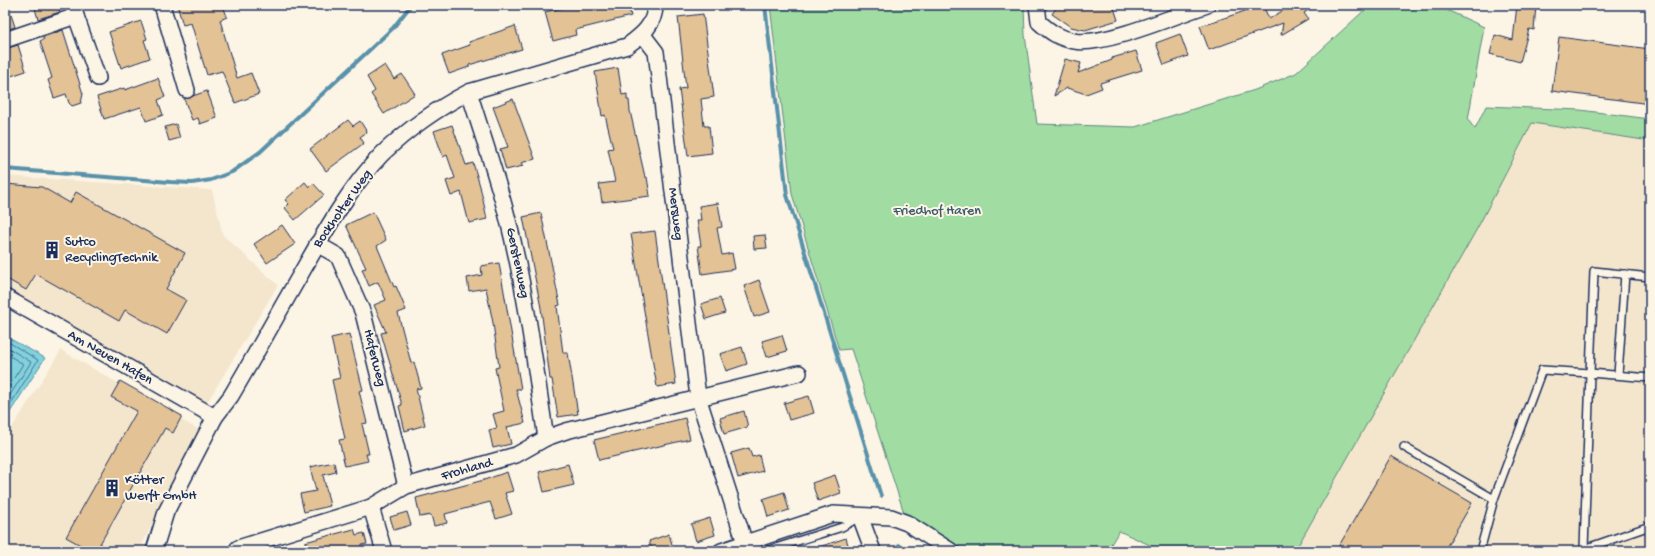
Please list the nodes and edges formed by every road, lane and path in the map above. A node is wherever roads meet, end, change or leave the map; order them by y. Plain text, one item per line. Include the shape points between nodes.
1 (162, 5) edge
2 (655, 5) edge
3 (1037, 5) edge
4 (1207, 5) edge
5 (74, 10) edge
6 (643, 35) junction
7 (5, 40) edge
8 (98, 78) dead end
9 (187, 90) dead end
10 (469, 92) junction
11 (317, 244) junction
12 (1625, 274) junction
13 (1650, 277) edge
14 (5, 298) edge
15 (799, 373) dead end
16 (1590, 373) junction
17 (1650, 374) edge
18 (1618, 375) junction
19 (1650, 378) edge
20 (698, 397) junction
21 (215, 417) junction
22 (546, 438) junction
23 (1404, 446) dead end
24 (406, 486) junction
25 (1494, 499) junction
26 (371, 507) junction
27 (860, 516) junction
28 (1650, 526) edge
29 (750, 547) edge
30 (238, 548) dead end
31 (154, 551) edge
32 (384, 551) edge
33 (721, 551) edge
34 (766, 551) edge
35 (873, 551) edge
36 (951, 551) edge
37 (1480, 551) edge

1 - 9 street
2 - 6 street, Bockholter Weg via 652,23
3 - 4 street via 1039,22 1054,34 1075,41 1102,41
5 - 7 street
5 - 8 street
6 - 10 street, Bockholter Weg via 627,46
6 - 20 street, Mersweg via 656,52
10 - 11 street, Bockholter Weg via 409,130 382,154 362,178
10 - 22 street, Gerstenweg via 508,219 524,297
11 - 21 street, Bockholter Weg via 231,396
11 - 24 street, Haferweg via 338,256 363,312
12 - 13 lane
12 - 16 lane via 1594,271
12 - 18 lane
14 - 21 street, Am Neuen Hafen
15 - 20 street
16 - 18 lane
16 - 25 lane via 1542,370
16 - 28 lane via 1584,549
17 - 19 lane
18 - 19 lane
20 - 22 street, Frohland
20 - 29 street, Mersweg
21 - 31 street, Bockholter Weg via 166,512
22 - 24 street, Frohland via 516,455
23 - 25 lane
24 - 26 street, Frohland
25 - 37 lane
26 - 30 street, Frohland
26 - 32 street
27 - 29 street via 833,514
27 - 34 lane via 842,527
27 - 35 street
27 - 36 street via 891,517 908,523
29 - 33 street

